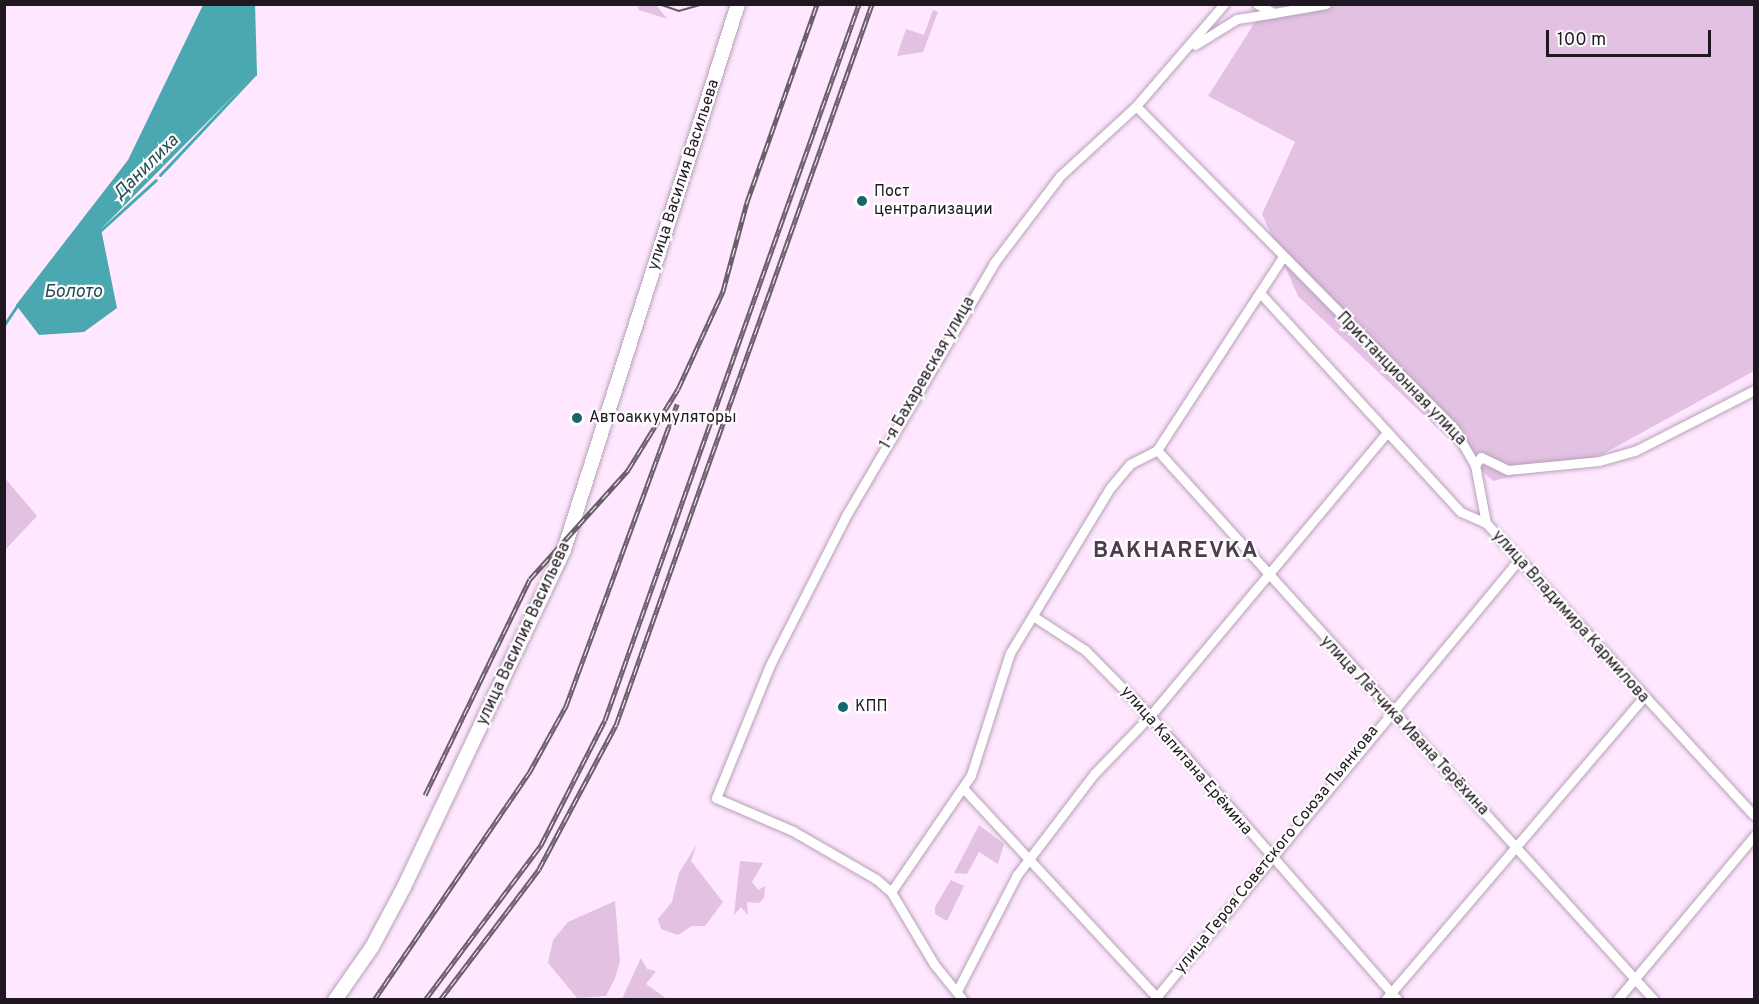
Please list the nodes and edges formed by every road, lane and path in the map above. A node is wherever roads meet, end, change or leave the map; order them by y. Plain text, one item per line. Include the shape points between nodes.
1 (738, 4) edge
2 (1224, 4) edge
3 (1257, 4) edge
4 (1326, 4) edge
5 (1274, 13) junction
6 (1187, 50) junction
7 (1136, 106) junction
8 (1282, 258) junction
9 (1260, 292) junction
10 (1755, 390) edge
11 (1387, 433) junction
12 (1157, 450) junction
13 (1475, 465) junction
14 (1486, 523) junction
15 (1517, 562) junction
16 (1265, 574) junction
17 (1033, 616) junction
18 (1643, 698) junction
19 (1391, 711) junction
20 (1150, 716) junction
21 (963, 788) junction
22 (1755, 816) edge
23 (1755, 836) edge
24 (1514, 847) junction
25 (1268, 856) junction
26 (1029, 858) junction
27 (891, 892) junction
28 (1634, 979) junction
29 (960, 995) edge
30 (1388, 996) edge
31 (335, 999) edge
32 (1157, 999) edge
33 (1398, 999) edge
34 (1617, 999) edge
35 (1654, 999) edge

1 - 31 main road, улица Василия Васильева via 564,550 398,897 372,947
2 - 6 street, 1-я Бахаревская улица
3 - 5 street
4 - 5 street
5 - 6 street via 1237,19
6 - 7 street, 1-я Бахаревская улица
7 - 8 street, Пристанционная улица
7 - 27 street, 1-я Бахаревская улица via 1060,176 974,294 798,608 716,798 832,851
8 - 9 street
8 - 13 street, Пристанционная улица via 1454,429
9 - 11 street, улица Владимира Кармилова
9 - 12 street
10 - 13 street, Пристанционная улица via 1635,451 1599,461 1508,470 1481,458
11 - 14 street, улица Владимира Кармилова via 1461,512
11 - 16 street
12 - 16 street, улица Лётчика Ивана Терёхина
12 - 17 street via 1139,457 1116,480
13 - 14 street
14 - 15 street, улица Владимира Кармилова
15 - 18 street, улица Владимира Кармилова
15 - 19 street, улица Героя Советского Союза Пьянкова
16 - 19 street, улица Лётчика Ивана Терёхина
16 - 20 street
17 - 20 street, улица Капитана Ерёмина via 1085,650
17 - 21 street via 1006,664 987,738
18 - 22 street, улица Владимира Кармилова
18 - 24 street
19 - 24 street, улица Лётчика Ивана Терёхина
19 - 25 street, улица Героя Советского Союза Пьянкова
20 - 25 street, улица Капитана Ерёмина
20 - 26 street via 1094,774
21 - 26 street
21 - 27 street
23 - 28 street
24 - 28 street, улица Лётчика Ивана Терёхина
24 - 30 street
25 - 30 street, улица Капитана Ерёмина
25 - 32 street, улица Героя Советского Союза Пьянкова
26 - 29 street
26 - 32 street
27 - 29 street via 921,945
28 - 34 street
28 - 35 street, улица Лётчика Ивана Терёхина
30 - 33 street, улица Капитана Ерёмина

